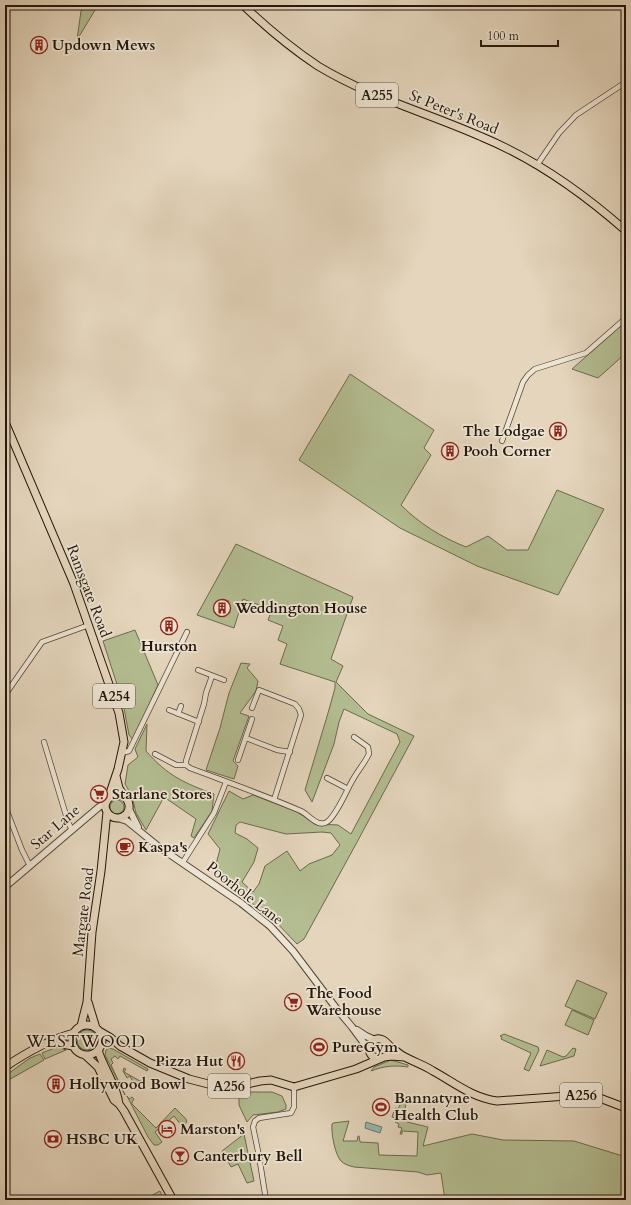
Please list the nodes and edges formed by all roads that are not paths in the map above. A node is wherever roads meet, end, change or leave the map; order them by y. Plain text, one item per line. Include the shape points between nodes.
1 (242, 5) edge
2 (626, 82) edge
3 (537, 166) junction
4 (626, 231) edge
5 (626, 318) edge
6 (5, 422) edge
7 (8, 437) edge
8 (502, 441) dead end
9 (88, 625) junction
10 (187, 632) dead end
11 (198, 670) dead end
12 (212, 676) junction
13 (224, 680) dead end
14 (5, 695) edge
15 (181, 706) dead end
16 (252, 708) dead end
17 (169, 710) dead end
18 (178, 714) junction
19 (252, 719) dead end
20 (199, 722) junction
21 (354, 737) dead end
22 (246, 738) junction
23 (44, 742) dead end
24 (290, 752) junction
25 (121, 753) junction
26 (155, 754) dead end
27 (238, 760) dead end
28 (186, 765) junction
29 (116, 776) junction
30 (327, 778) dead end
31 (226, 782) junction
32 (348, 789) junction
33 (126, 798) junction
34 (274, 800) junction
35 (107, 801) junction
36 (5, 806) edge
37 (129, 809) junction
38 (107, 812) junction
39 (116, 818) junction
40 (106, 826) junction
41 (72, 830) junction
42 (140, 830) junction
43 (183, 862) junction
44 (30, 866) junction
45 (5, 887) edge
46 (88, 1002) junction
47 (81, 1026) junction
48 (352, 1027) junction
49 (97, 1030) junction
50 (74, 1033) junction
51 (375, 1040) junction
52 (44, 1044) junction
53 (116, 1044) junction
54 (73, 1046) junction
55 (388, 1046) junction
56 (100, 1048) junction
57 (370, 1052) junction
58 (85, 1055) junction
59 (404, 1057) junction
60 (383, 1058) junction
61 (5, 1067) edge
62 (356, 1069) junction
63 (294, 1087) junction
64 (119, 1104) junction
65 (626, 1108) edge
66 (173, 1200) edge
67 (266, 1200) edge

1 - 3 main road, St Peter's Road / A255 via 301,54 335,75 481,136
2 - 3 street via 576,115 559,133
3 - 4 main road, A255 via 586,198
5 - 8 street via 586,353 535,369 528,375 523,382
6 - 7 main road, Ramsgate Road / A254
7 - 9 main road, Ramsgate Road / A254 via 68,570
9 - 14 street via 42,642
9 - 25 main road, Ramsgate Road / A254 via 119,713 124,742
10 - 25 street via 129,751
11 - 12 street
12 - 13 street
12 - 20 street
15 - 18 street
16 - 24 street via 259,690 295,704 301,715
17 - 18 street
18 - 20 street
19 - 22 street
20 - 28 street
21 - 32 street via 366,745 369,752
22 - 24 street
22 - 27 street
23 - 41 street
24 - 34 street
25 - 29 main road, Ramsgate Road / A254
26 - 28 street via 176,765
28 - 31 street
29 - 33 main road via 119,788
29 - 35 main road, Ramsgate Road / A254
30 - 32 street
31 - 34 street
31 - 43 street via 214,812
32 - 34 street via 330,820 324,823 317,822 303,812
33 - 35 main road via 118,794
33 - 37 main road
35 - 38 main road
35 - 41 street, Star Lane
36 - 44 street
37 - 39 main road via 125,815
37 - 42 street, Poorhole Lane
38 - 39 main road
38 - 40 main road, Margate Road
39 - 40 main road
39 - 42 street, Poorhole Lane via 127,821
40 - 46 main road, Margate Road via 92,932
41 - 44 street, Star Lane
42 - 43 street, Poorhole Lane via 159,847
43 - 48 street, Poorhole Lane via 270,926 293,951
44 - 45 street, Star Lane
46 - 47 main road, Margate Road
46 - 49 main road, Margate Road
47 - 49 main road via 89,1025
47 - 50 main road
48 - 51 street, Poorhole Lane
48 - 57 street, Poorhole Lane
49 - 53 main road, A256
49 - 56 main road via 102,1037
50 - 52 main road
50 - 54 main road
51 - 55 main road, A256 via 384,1041
51 - 57 main road via 370,1044
52 - 54 main road
52 - 61 main road
53 - 56 main road
53 - 63 main road, A256 via 173,1074 198,1082 239,1086 270,1080
54 - 58 main road
55 - 59 main road, A256
55 - 60 main road via 388,1052
56 - 58 main road via 94,1054
56 - 64 main road
57 - 60 main road, A256 via 375,1058
57 - 62 main road
58 - 64 main road via 98,1067 114,1100
59 - 60 main road, A256
59 - 65 main road, A256 via 433,1070 483,1099 497,1101 581,1095 597,1097
60 - 62 main road, A256
62 - 63 main road, A256
63 - 67 street via 294,1107 291,1113 259,1118 253,1127
64 - 66 main road

